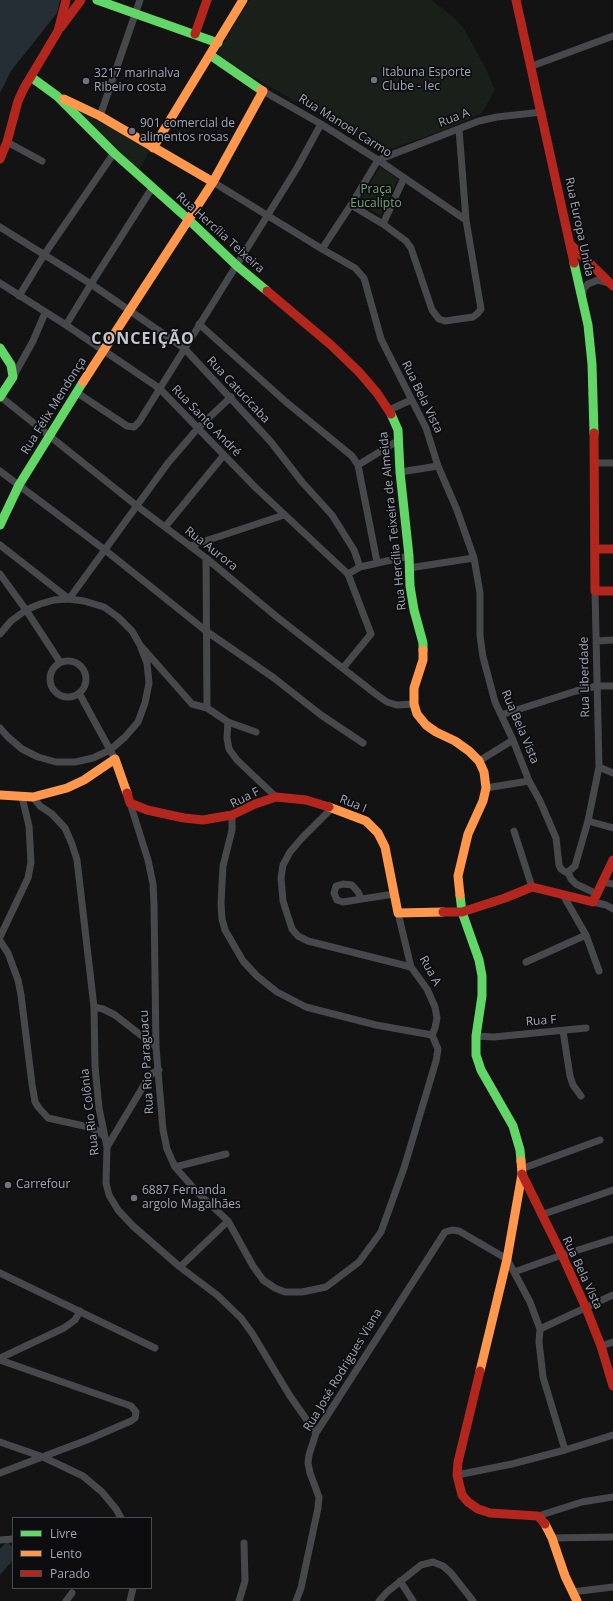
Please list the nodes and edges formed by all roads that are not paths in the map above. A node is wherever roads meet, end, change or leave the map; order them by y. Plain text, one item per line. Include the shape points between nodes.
1 (66, 0) edge
2 (81, 0) edge
3 (97, 0) edge
4 (140, 0) edge
5 (207, 0) edge
6 (243, 0) edge
7 (516, 0) edge
8 (135, 13) junction
9 (58, 31) junction
10 (195, 34) junction
11 (613, 36) edge
12 (218, 43) junction
13 (210, 55) junction
14 (532, 66) junction
15 (31, 77) junction
16 (263, 91) junction
17 (57, 96) junction
18 (542, 112) junction
19 (100, 116) junction
20 (321, 124) junction
21 (459, 129) junction
22 (7, 142) junction
23 (153, 148) junction
24 (114, 153) junction
25 (0, 159) edge
26 (378, 160) junction
27 (42, 161) dead end
28 (404, 178) junction
29 (213, 182) junction
30 (152, 188) junction
31 (351, 205) junction
32 (266, 215) junction
33 (188, 219) junction
34 (466, 220) junction
35 (383, 224) junction
36 (0, 227) edge
37 (570, 244) junction
38 (322, 249) junction
39 (44, 255) junction
40 (236, 265) junction
41 (0, 283) edge
42 (90, 284) junction
43 (611, 285) edge
44 (19, 296) junction
45 (582, 296) junction
46 (129, 309) junction
47 (45, 313) junction
48 (199, 324) junction
49 (66, 325) junction
50 (0, 348) edge
51 (184, 348) junction
52 (102, 350) junction
53 (13, 377) junction
54 (159, 388) junction
55 (76, 392) junction
56 (0, 397) edge
57 (230, 397) junction
58 (411, 400) junction
59 (389, 410) junction
60 (198, 428) junction
61 (49, 435) junction
62 (399, 440) junction
63 (224, 455) junction
64 (595, 463) junction
65 (613, 463) edge
66 (358, 464) junction
67 (438, 466) junction
68 (0, 471) edge
69 (400, 472) junction
70 (19, 485) junction
71 (137, 506) junction
72 (284, 515) junction
73 (0, 525) edge
74 (165, 527) junction
75 (0, 545) edge
76 (190, 546) junction
77 (596, 549) junction
78 (105, 550) junction
79 (613, 550) edge
80 (409, 556) junction
81 (206, 558) junction
82 (474, 558) junction
83 (377, 562) junction
84 (360, 567) junction
85 (409, 568) junction
86 (0, 574) edge
87 (348, 574) junction
88 (595, 591) junction
89 (613, 591) edge
90 (69, 600) junction
91 (26, 610) junction
92 (206, 631) junction
93 (0, 634) edge
94 (613, 640) edge
95 (596, 641) junction
96 (140, 644) junction
97 (60, 662) junction
98 (343, 668) junction
99 (596, 686) junction
100 (613, 686) edge
101 (78, 693) junction
102 (414, 704) junction
103 (207, 708) junction
104 (501, 715) junction
105 (228, 722) junction
106 (0, 728) edge
107 (256, 732) dead end
108 (513, 740) junction
109 (362, 743) dead end
110 (110, 750) junction
111 (115, 759) junction
112 (479, 761) junction
113 (599, 767) junction
114 (613, 773) edge
115 (529, 781) junction
116 (486, 788) junction
117 (0, 795) edge
118 (22, 797) junction
119 (33, 797) junction
120 (276, 797) junction
121 (130, 803) junction
122 (332, 808) junction
123 (232, 815) junction
124 (588, 821) junction
125 (613, 828) edge
126 (514, 831) dead end
127 (613, 860) edge
128 (568, 872) junction
129 (603, 882) junction
130 (613, 884) edge
131 (532, 887) junction
132 (394, 894) junction
133 (563, 895) junction
134 (361, 898) dead end
135 (595, 898) junction
136 (613, 909) edge
137 (462, 912) junction
138 (398, 913) junction
139 (586, 935) junction
140 (0, 937) edge
141 (0, 941) edge
142 (526, 962) dead end
143 (411, 967) junction
144 (599, 971) dead end
145 (94, 1006) junction
146 (586, 1028) dead end
147 (563, 1031) junction
148 (432, 1035) junction
149 (476, 1036) junction
150 (156, 1047) junction
151 (159, 1070) junction
152 (581, 1096) dead end
153 (104, 1136) junction
154 (600, 1140) dead end
155 (107, 1147) junction
156 (226, 1154) dead end
157 (175, 1167) junction
158 (521, 1172) junction
159 (613, 1190) edge
160 (541, 1215) junction
161 (228, 1221) junction
162 (613, 1239) edge
163 (562, 1255) junction
164 (507, 1259) junction
165 (180, 1267) junction
166 (514, 1272) junction
167 (0, 1273) edge
168 (613, 1296) edge
169 (586, 1308) junction
170 (80, 1311) junction
171 (540, 1329) junction
172 (613, 1342) edge
173 (601, 1346) junction
174 (155, 1348) dead end
175 (0, 1359) edge
176 (613, 1386) edge
177 (316, 1433) junction
178 (613, 1435) edge
179 (0, 1442) edge
180 (565, 1450) junction
181 (43, 1457) junction
182 (0, 1473) edge
183 (457, 1475) junction
184 (613, 1497) edge
185 (538, 1516) junction
186 (120, 1517) edge
187 (613, 1537) edge
188 (12, 1538) edge
189 (552, 1538) junction
190 (0, 1540) edge
191 (244, 1543) dead end
192 (400, 1582) junction
193 (613, 1587) edge
194 (133, 1589) edge
195 (572, 1592) junction
196 (72, 1593) dead end
197 (66, 1601) edge
198 (130, 1601) edge
199 (239, 1601) edge
200 (296, 1601) edge
201 (379, 1601) edge
202 (413, 1601) edge
203 (473, 1601) edge
204 (576, 1601) edge

1 - 9 main road
2 - 9 main road
3 - 8 main road
4 - 8 street
5 - 10 main road
6 - 12 main road
7 - 14 main road, Rua Europa Unida
8 - 10 main road
8 - 19 street
9 - 15 main road
10 - 12 main road
11 - 14 street
12 - 13 main road
13 - 16 main road, Rua Manoel Carmo
13 - 23 main road
14 - 18 main road, Rua Europa Unida
15 - 17 main road, Rua Hercília Teixeira
15 - 22 main road via 18,101
16 - 20 street, Rua Manoel Carmo
16 - 29 main road, Rua Félix Mendonça
17 - 19 main road, Rua Bela Vista
17 - 24 main road, Rua Hercília Teixeira
18 - 21 street, Rua A via 497,117
18 - 37 main road, Rua Europa Unida
19 - 23 main road, Rua Bela Vista
20 - 26 street, Rua Manoel Carmo
20 - 32 street via 297,168
21 - 26 street, Rua A
21 - 34 street
22 - 25 main road
22 - 27 street
23 - 29 main road, Rua Bela Vista
24 - 30 main road, Rua Hercília Teixeira
24 - 39 street
26 - 28 street, Rua Manoel Carmo
26 - 31 street
28 - 34 street, Rua Manoel Carmo
28 - 35 street
29 - 32 street, Rua Bela Vista
29 - 33 main road, Rua Félix Mendonça
30 - 33 main road, Rua Hercília Teixeira
30 - 42 street
31 - 35 street
31 - 38 street
32 - 38 street, Rua Bela Vista
32 - 40 street
33 - 40 main road, Rua Hercília Teixeira
33 - 46 main road, Rua Félix Mendonça
34 - 35 street via 481,309 473,317 444,321 432,310 411,248 406,241
36 - 39 street, Rua Catucicaba
37 - 43 main road
37 - 45 main road, Rua Europa Unida
38 - 58 street, Rua Bela Vista via 355,268 364,278 381,339
39 - 42 street, Rua Catucicaba
39 - 44 street
40 - 48 street
40 - 59 main road, Rua Hercília Teixeira via 337,351 359,372
41 - 44 street, Rua Santo André
42 - 46 street, Rua Catucicaba
42 - 49 street
43 - 45 street via 598,280 584,288
44 - 47 street, Rua Santo André
45 - 64 main road, Rua Europa Unida via 592,364
46 - 51 street, Rua Catucicaba
46 - 52 main road, Rua Félix Mendonça
47 - 49 street, Rua Santo André
47 - 53 street
48 - 51 street
48 - 66 street via 286,402 352,456
49 - 52 street, Rua Santo André
50 - 53 main road via 11,365
51 - 54 street
51 - 57 street, Rua Catucicaba
52 - 54 street, Rua Santo André
52 - 55 main road, Rua Félix Mendonça
53 - 56 main road
54 - 55 street via 134,427 127,426
54 - 60 street, Rua Santo André
55 - 61 main road, Rua Félix Mendonça
56 - 61 street, Rua Aurora
57 - 60 street
57 - 84 street, Rua Catucicaba via 332,515 354,550
58 - 59 street
58 - 67 street, Rua Bela Vista via 426,428
59 - 62 main road, Rua Hercília Teixeira de Almeida via 398,430
60 - 63 street, Rua Santo André
60 - 71 street via 168,463
61 - 70 main road, Rua Félix Mendonça
61 - 71 street, Rua Aurora
62 - 66 street
62 - 69 main road, Rua Hercília Teixeira de Almeida
63 - 72 street, Rua Santo André
63 - 74 street
64 - 65 street
64 - 77 main road, Rua Liberdade
66 - 83 street
67 - 69 street
67 - 82 street, Rua Bela Vista
68 - 70 street
69 - 80 main road, Rua Hercília Teixeira de Almeida
70 - 73 main road, Rua Félix Mendonça
70 - 78 street
71 - 74 street, Rua Aurora
71 - 78 street
72 - 76 street
72 - 87 street, Rua Santo André
74 - 76 street, Rua Aurora
75 - 90 street
76 - 81 street, Rua Aurora
77 - 79 main road
77 - 88 main road, Rua Liberdade
78 - 90 street
78 - 92 street
80 - 83 street
80 - 85 main road, Rua Hercília Teixeira de Almeida
81 - 92 street
81 - 98 street, Rua Aurora
82 - 85 street
82 - 104 street, Rua Bela Vista via 480,593 480,636 483,657
83 - 84 street
84 - 87 street
85 - 102 main road, Rua Hercília Teixeira de Almeida via 414,610 423,643 423,660 414,688
86 - 91 street
87 - 98 street, Rua Santo André via 371,634
88 - 89 main road
88 - 95 street, Rua Liberdade
90 - 91 street via 47,602
90 - 96 street via 104,607 132,631
91 - 93 street via 11,621
91 - 97 street
92 - 103 street
92 - 109 street
94 - 95 street
95 - 99 street, Rua Liberdade
96 - 103 street via 192,704
96 - 110 street via 147,663 149,683 145,703 138,722 126,738
97 - 101 street via 73,661 83,669 85,682
97 - 101 street via 50,676 52,688 67,697
98 - 102 street, Rua Aurora via 387,702 397,705
99 - 100 street
99 - 104 street
99 - 113 street, Rua Liberdade
101 - 110 street, Rua Rio Paraguacu
102 - 112 main road via 417,714 426,725 469,750
103 - 105 street
104 - 108 street, Rua Bela Vista
105 - 107 street
105 - 120 street, Rua F via 229,749
106 - 110 street via 22,749 56,762 75,762 93,758
108 - 112 street
108 - 115 street, Rua Bela Vista
110 - 111 street, Rua Rio Paraguacu
111 - 119 main road via 67,788
111 - 121 main road, Rua Rio Paraguacu
112 - 116 main road via 484,772
113 - 114 street
113 - 124 street, Rua Liberdade
115 - 116 street
115 - 128 street, Rua Bela Vista via 556,838 561,869
116 - 137 main road via 468,834 458,876
117 - 118 main road
118 - 119 main road
118 - 140 street via 29,826 31,862 28,878
119 - 145 street, Rua Rio Colônia via 65,828 77,860
120 - 122 main road, Rua I via 306,800
120 - 123 main road, Rua F
121 - 123 main road via 147,810 184,818 203,820
121 - 150 street, Rua Rio Paraguacu via 153,884
122 - 132 main road, Rua I via 366,821 378,833 385,847
122 - 143 street via 302,838 283,865 283,901 292,929 308,941
123 - 148 street, Rua F via 232,830 223,866 222,919 225,930 243,961 277,992 306,1007 376,1025
124 - 125 street
124 - 128 street, Rua Liberdade via 575,866
126 - 131 street
127 - 129 main road
128 - 135 street via 576,884
129 - 130 street
129 - 135 main road
131 - 133 main road
131 - 137 main road
132 - 134 street
132 - 138 main road, Rua A
133 - 135 main road
133 - 139 street
135 - 136 street
137 - 138 main road
137 - 149 main road via 482,976
138 - 143 street, Rua A
139 - 142 street
139 - 144 street
141 - 153 street via 8,953 22,996 32,1084 39,1108 48,1118 84,1126
143 - 148 street, Rua A via 427,989 435,1007 437,1018
145 - 150 street via 115,1015
145 - 153 street, Rua Rio Colônia via 95,1066
146 - 147 street
147 - 149 street, Rua F via 494,1037
147 - 152 street, Rua F via 570,1076
148 - 161 street, Rua Rio Paraguacu via 438,1049 436,1061 404,1168 381,1232 359,1262 326,1287 302,1292 285,1292 263,1280
149 - 158 main road via 476,1055 481,1070 513,1126 520,1150
150 - 151 street, Rua Rio Paraguacu
151 - 155 street via 151,1074
151 - 157 street, Rua Rio Paraguacu via 163,1130 167,1149
153 - 155 street, Rua Rio Colônia
154 - 158 street
155 - 165 street, Rua Rio Colônia via 106,1183 109,1195 118,1210
156 - 157 street
157 - 161 street, Rua Rio Paraguacu
158 - 160 main road, Rua Bela Vista
158 - 164 main road
159 - 160 street
160 - 163 main road, Rua Bela Vista
161 - 165 street
162 - 163 street
163 - 166 street
163 - 169 main road, Rua Bela Vista
164 - 166 street
164 - 177 street, Rua José Rodrigues Viana via 459,1232 445,1232
164 - 183 main road
165 - 177 street, Rua Rio Colônia via 217,1295 241,1318
166 - 171 street via 530,1302
167 - 170 street
168 - 169 street
169 - 171 street
169 - 173 main road, Rua Bela Vista
170 - 174 street
170 - 175 street via 75,1320 64,1328
171 - 180 street via 543,1377
172 - 173 street
173 - 176 main road, Rua Bela Vista
175 - 181 street via 136,1410 136,1415 131,1421
177 - 200 street, Rua José Rodrigues Viana via 308,1463 319,1497 318,1508
178 - 180 street
179 - 181 street
180 - 183 street
181 - 182 street
181 - 186 street via 82,1476 102,1492
183 - 185 main road via 462,1495 478,1509
184 - 185 street via 582,1502
185 - 189 main road
187 - 189 street
188 - 190 street
189 - 195 main road
191 - 199 street via 245,1581
192 - 201 street
192 - 202 street
192 - 203 street via 427,1562 439,1563 451,1573
193 - 195 street
194 - 198 street
195 - 204 main road
196 - 197 street

